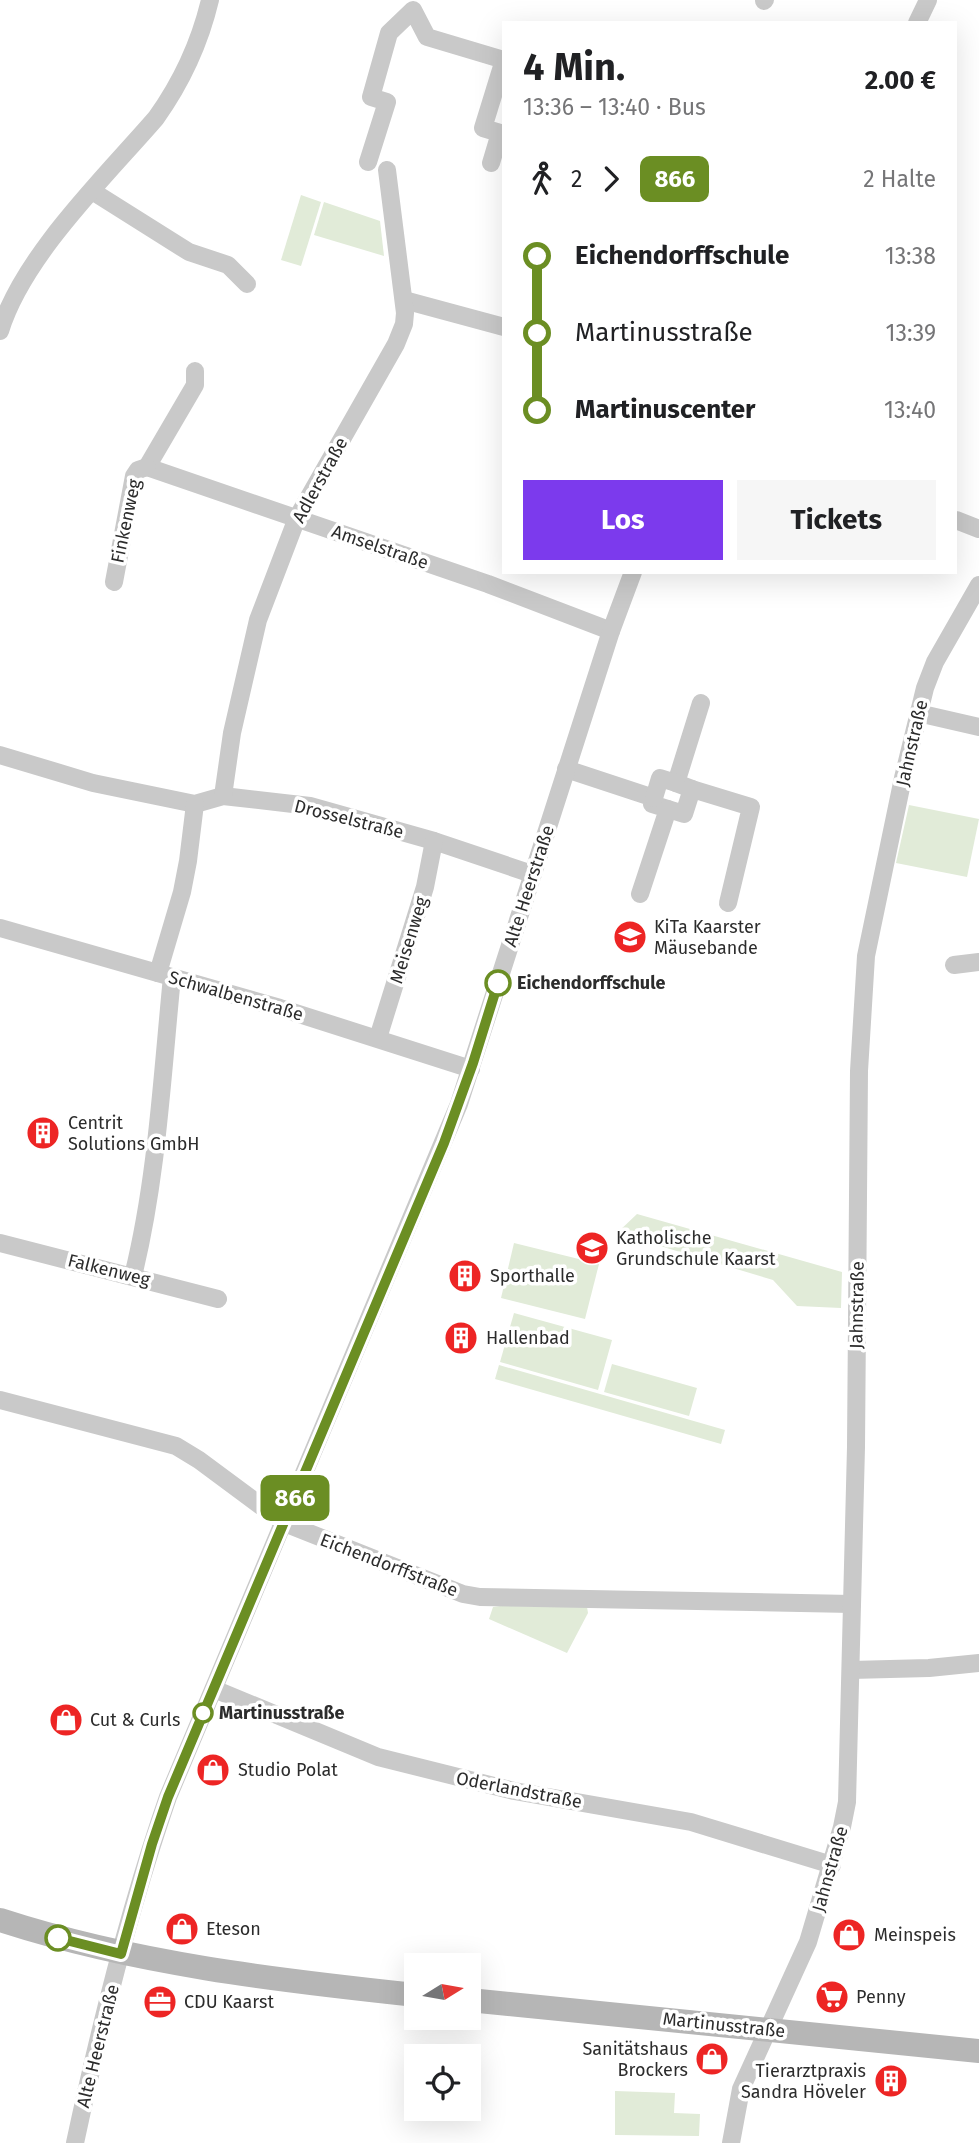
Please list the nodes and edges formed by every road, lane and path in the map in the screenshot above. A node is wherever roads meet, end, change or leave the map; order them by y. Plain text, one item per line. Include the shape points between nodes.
1 (210, 0) edge
2 (928, 0) edge
3 (918, 21) edge
4 (502, 59) edge
5 (502, 66) edge
6 (368, 162) dead end
7 (491, 163) dead end
8 (387, 170) dead end
9 (92, 191) junction
10 (247, 284) dead end
11 (404, 300) junction
12 (502, 326) edge
13 (0, 331) edge
14 (195, 372) dead end
15 (147, 467) junction
16 (297, 518) junction
17 (957, 520) edge
18 (979, 529) edge
19 (632, 574) edge
20 (114, 582) dead end
21 (979, 585) edge
22 (611, 631) junction
23 (701, 704) dead end
24 (918, 713) junction
25 (979, 727) edge
26 (0, 755) edge
27 (566, 769) junction
28 (684, 786) junction
29 (223, 796) junction
30 (661, 803) junction
31 (195, 804) junction
32 (434, 841) junction
33 (532, 874) junction
34 (640, 894) dead end
35 (728, 903) dead end
36 (0, 928) edge
37 (979, 962) edge
38 (954, 965) dead end
39 (165, 975) junction
40 (378, 1038) junction
41 (471, 1069) junction
42 (0, 1243) edge
43 (133, 1276) junction
44 (218, 1299) dead end
45 (0, 1399) edge
46 (284, 1523) junction
47 (852, 1604) junction
48 (979, 1663) edge
49 (851, 1670) junction
50 (214, 1689) junction
51 (832, 1865) junction
52 (0, 1920) edge
53 (121, 1954) junction
54 (404, 1994) edge
55 (481, 2001) edge
56 (767, 2030) junction
57 (979, 2051) edge
58 (75, 2143) edge
59 (731, 2143) edge

1 - 9 street via 190,60 166,104
2 - 3 street
4 - 6 street via 427,37 413,10 389,33 371,97 387,102
5 - 7 street via 483,128 500,133
8 - 11 street, Adlerstraße
9 - 10 street via 189,252 228,265
9 - 13 street via 16,292
11 - 12 street
11 - 16 street, Adlerstraße via 404,324 396,344
14 - 15 street, Finkenweg via 195,385
15 - 16 street, Amselstraße
15 - 20 street, Finkenweg via 134,476
16 - 22 street, Amselstraße
16 - 29 street, Adlerstraße via 258,620
17 - 18 street
19 - 22 street, Alte Heerstraße
21 - 24 street, Jahnstraße via 936,662
22 - 27 street, Alte Heerstraße
23 - 28 street
24 - 25 street
24 - 47 street, Jahnstraße via 866,956 859,1071
26 - 31 street, Drosselstraße via 93,783
27 - 30 street
27 - 33 street, Alte Heerstraße
28 - 30 street via 660,778
28 - 30 street via 684,814
28 - 35 street via 751,807
29 - 31 street, Drosselstraße
29 - 32 street, Drosselstraße via 310,806
30 - 34 street
31 - 39 street
32 - 33 street, Drosselstraße
32 - 40 street, Meisenweg via 425,887
33 - 41 street, Alte Heerstraße
36 - 39 street, Schwalbenstraße
37 - 38 street
39 - 40 street, Schwalbenstraße
39 - 43 street via 153,1165
40 - 41 street, Schwalbenstraße
41 - 46 street, Alte Heerstraße
42 - 43 street, Falkenweg
43 - 44 street, Falkenweg
45 - 46 street, Eichendorffstraße via 176,1446
46 - 47 street, Eichendorffstraße via 448,1590 480,1597
46 - 50 street, Alte Heerstraße
47 - 49 street, Jahnstraße
48 - 49 street
49 - 51 street, Jahnstraße via 848,1790
50 - 51 street, Oderlandstraße via 378,1757 514,1791 691,1822
50 - 53 street, Alte Heerstraße via 168,1797
51 - 56 street, Jahnstraße via 808,1942
52 - 53 main road
53 - 54 main road
53 - 58 street, Alte Heerstraße
55 - 56 main road, Martinusstraße
56 - 57 main road, Martinusstraße
56 - 59 street, Jahnstraße via 741,2089

